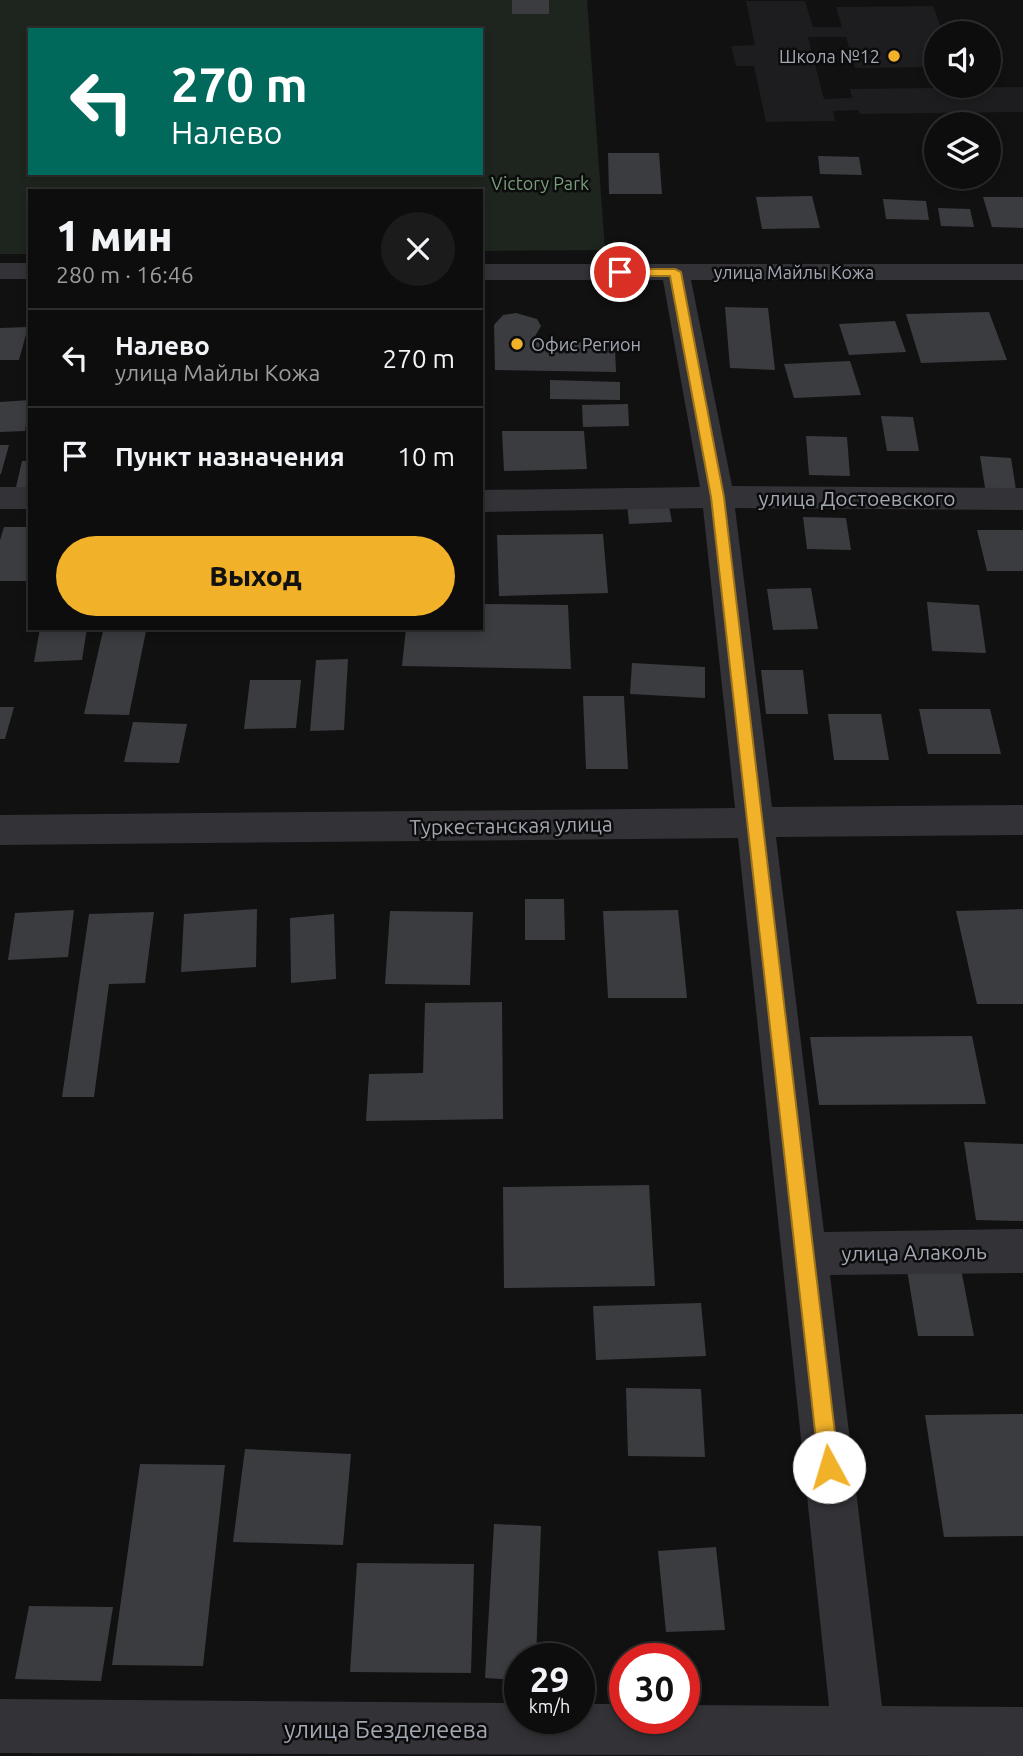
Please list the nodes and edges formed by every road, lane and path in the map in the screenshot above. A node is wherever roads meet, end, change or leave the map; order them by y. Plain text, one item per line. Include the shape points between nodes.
1 (0, 271) edge
2 (28, 271) edge
3 (483, 272) edge
4 (675, 272) junction
5 (1023, 272) edge
6 (718, 497) junction
7 (0, 498) edge
8 (28, 498) edge
9 (1023, 499) edge
10 (483, 501) edge
11 (1023, 820) edge
12 (755, 823) junction
13 (0, 830) edge
14 (1023, 1251) edge
15 (804, 1254) junction
16 (0, 1726) edge
17 (859, 1733) junction
18 (1023, 1734) edge

1 - 2 street
3 - 4 street, улица Майлы Кожа
4 - 5 street, улица Майлы Кожа
4 - 6 street
6 - 9 street, улица Достоевского
6 - 10 street, улица Достоевского
6 - 12 street
7 - 8 street
11 - 12 street, Туркестанская улица
12 - 13 street, Туркестанская улица
12 - 15 street
14 - 15 street, улица Алаколь
15 - 17 street
16 - 17 street, улица Безделеева
17 - 18 street, улица Безделеева

